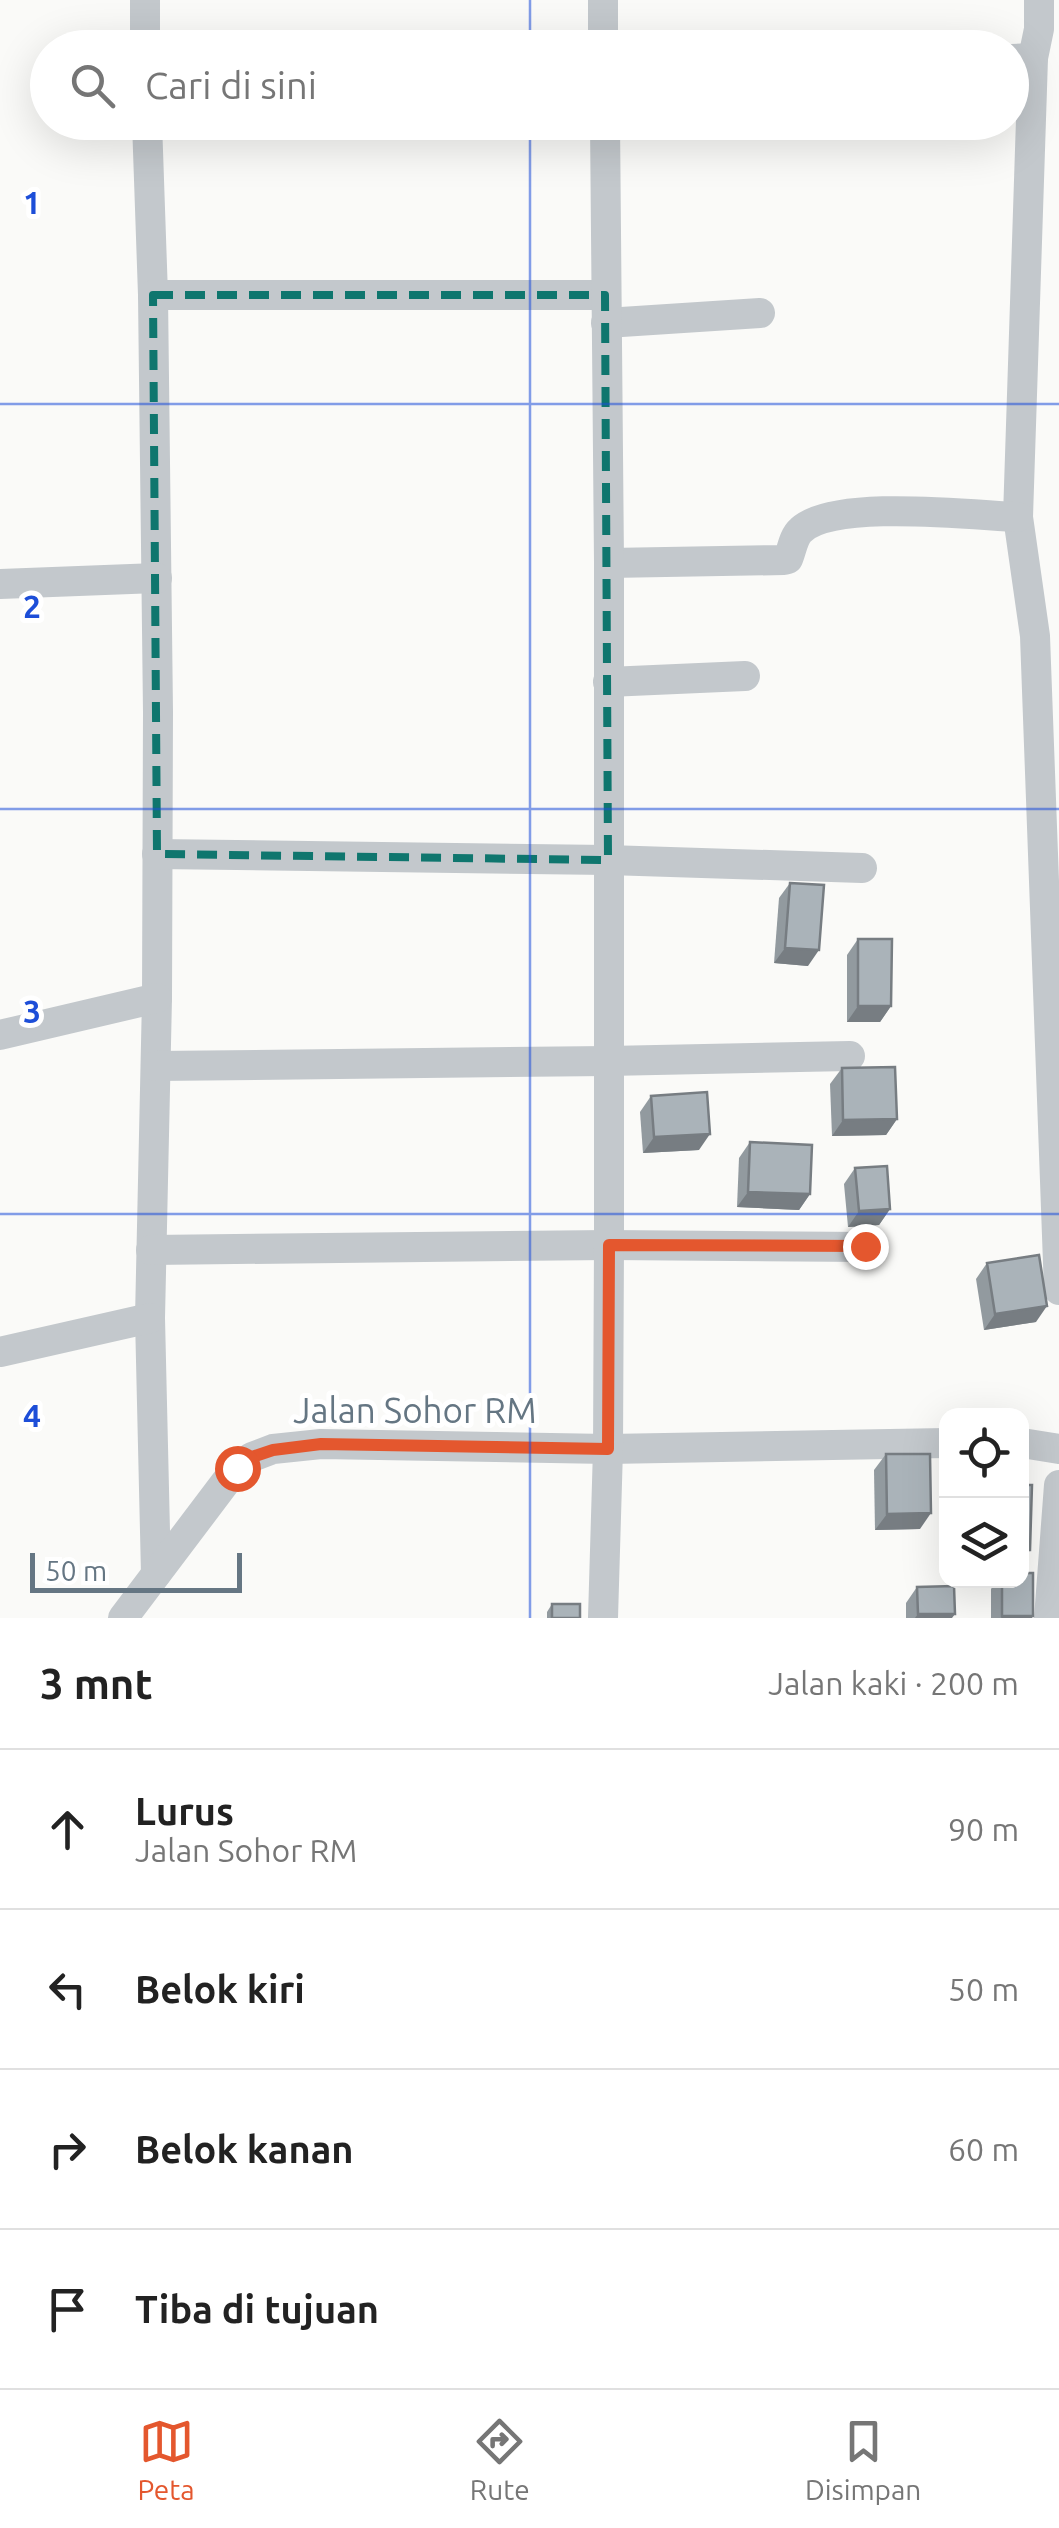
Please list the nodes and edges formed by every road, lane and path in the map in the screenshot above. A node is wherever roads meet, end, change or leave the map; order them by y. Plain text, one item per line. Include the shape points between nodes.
1 (145, 0) edge
2 (602, 0) edge
3 (1039, 0) edge
4 (146, 30) edge
5 (603, 30) edge
6 (1029, 46) edge
7 (148, 140) edge
8 (605, 140) edge
9 (1021, 140) edge
10 (154, 295) junction
11 (606, 309) junction
12 (760, 313) dead end
13 (1018, 517) junction
14 (608, 564) junction
15 (156, 578) junction
16 (0, 584) edge
17 (745, 676) dead end
18 (608, 682) junction
19 (157, 854) junction
20 (608, 860) junction
21 (862, 868) dead end
22 (1052, 914) edge
23 (157, 998) junction
24 (0, 1035) edge
25 (850, 1056) dead end
26 (608, 1062) junction
27 (156, 1066) junction
28 (609, 1245) junction
29 (865, 1246) dead end
30 (151, 1250) junction
31 (1059, 1290) edge
32 (150, 1318) junction
33 (0, 1352) edge
34 (939, 1443) edge
35 (1029, 1444) edge
36 (608, 1449) junction
37 (1059, 1449) edge
38 (1059, 1485) edge
39 (156, 1574) junction
40 (122, 1618) edge
41 (603, 1618) edge
42 (1049, 1618) edge

1 - 4 street
2 - 5 street
3 - 6 street via 1039,30
7 - 10 street
8 - 11 street
9 - 13 street
10 - 11 street
10 - 15 street
11 - 12 street
11 - 14 street
13 - 14 street via 841,515 801,530 784,560
13 - 22 street via 1035,636
14 - 18 street
15 - 16 street
15 - 19 street
17 - 18 street
18 - 20 street
19 - 20 street
19 - 23 street
20 - 21 street
20 - 26 street
22 - 31 street
23 - 24 street
23 - 27 street
25 - 26 street
26 - 27 street
26 - 28 street
27 - 30 street
28 - 29 street
28 - 30 street
28 - 36 street
30 - 32 street
32 - 33 street
32 - 39 street
34 - 36 street, Jalan Sohor RM
35 - 37 street
36 - 39 street, Jalan Sohor RM via 321,1444 273,1450 237,1468
36 - 41 street
38 - 42 street
39 - 40 street, Jalan Sohor RM

